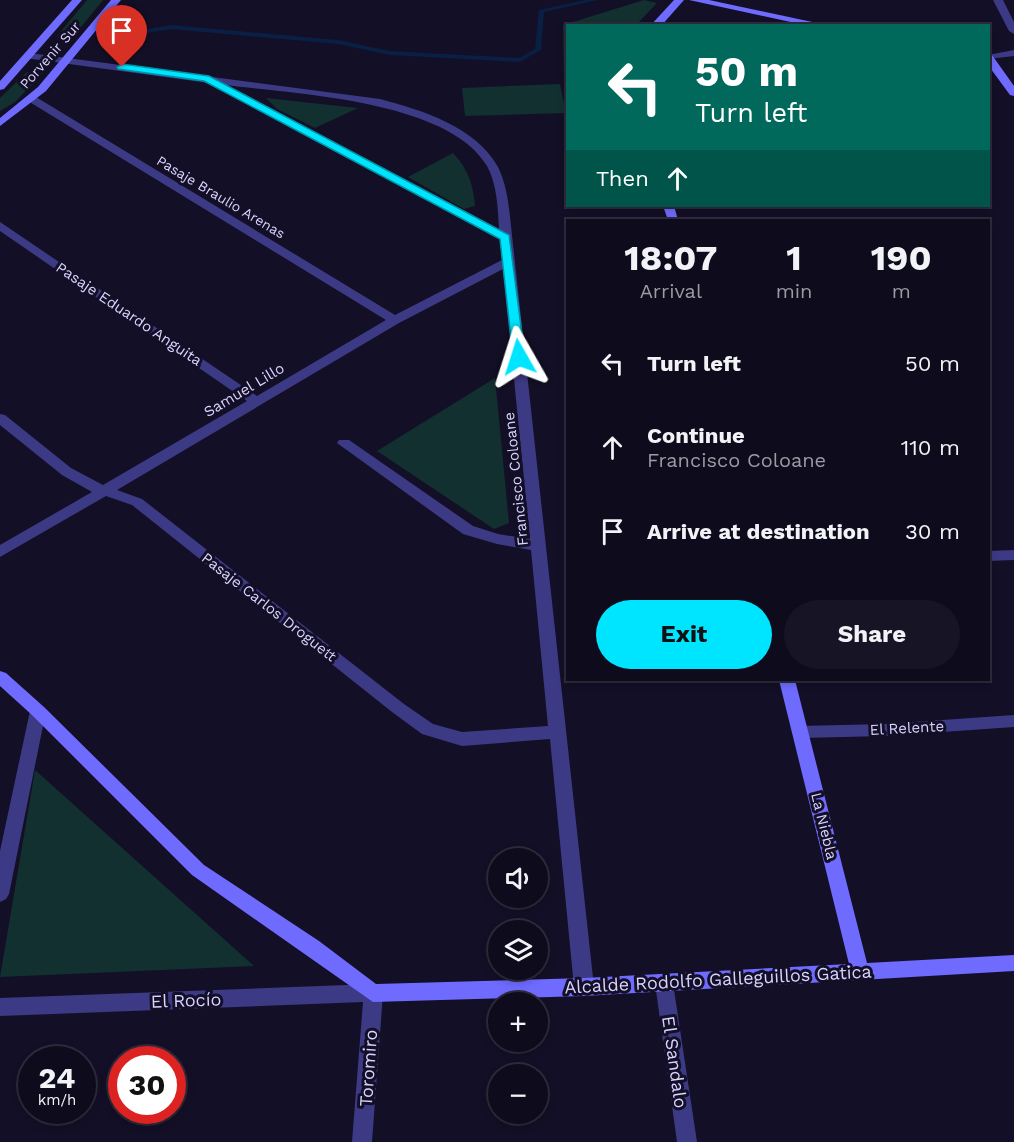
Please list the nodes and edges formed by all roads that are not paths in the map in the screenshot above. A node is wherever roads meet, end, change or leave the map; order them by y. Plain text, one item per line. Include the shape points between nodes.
1 (77, 0) edge
2 (116, 0) edge
3 (679, 0) edge
4 (694, 0) edge
5 (998, 0) edge
6 (657, 24) edge
7 (816, 24) edge
8 (1014, 31) edge
9 (1014, 53) edge
10 (29, 56) junction
11 (990, 57) edge
12 (67, 60) junction
13 (206, 78) junction
14 (0, 87) edge
15 (1014, 93) edge
16 (32, 99) junction
17 (0, 123) edge
18 (0, 226) edge
19 (505, 237) junction
20 (508, 262) junction
21 (395, 320) junction
22 (257, 402) junction
23 (0, 418) edge
24 (344, 443) dead end
25 (104, 491) junction
26 (540, 546) junction
27 (0, 552) edge
28 (1014, 555) edge
29 (990, 556) edge
30 (0, 677) edge
31 (787, 681) edge
32 (38, 711) junction
33 (1014, 721) edge
34 (556, 732) junction
35 (800, 732) junction
36 (0, 894) edge
37 (1014, 963) edge
38 (860, 972) junction
39 (664, 983) junction
40 (584, 987) junction
41 (373, 993) junction
42 (0, 1007) edge
43 (362, 1142) edge
44 (687, 1142) edge

1 - 10 street, Porvenir Sur
2 - 12 street, Porvenir Sur
3 - 6 street
4 - 7 street
5 - 8 street
9 - 11 street
10 - 12 street, Francisco Coloane
10 - 14 street, Porvenir Sur
11 - 15 street
12 - 13 street, Francisco Coloane
12 - 16 street, Porvenir Sur
13 - 19 street
13 - 19 street, Francisco Coloane via 380,102 449,128 493,166
16 - 17 street, Porvenir Sur
16 - 21 street, Pasaje Braulio Arenas
18 - 22 street, Pasaje Eduardo Anguita
19 - 20 street, Francisco Coloane
20 - 21 street, Samuel Lillo
20 - 26 street, Francisco Coloane
21 - 22 street, Samuel Lillo
22 - 25 street, Samuel Lillo
23 - 25 street, Pasaje Carlos Droguett via 79,479
24 - 26 street via 468,530
25 - 27 street, Samuel Lillo
25 - 34 street, Pasaje Carlos Droguett via 137,502 428,729 462,739
26 - 34 street, Francisco Coloane
28 - 29 street
30 - 32 street
31 - 35 street, La Niebla
32 - 36 street
32 - 41 street via 198,870
33 - 35 street, El Relente
34 - 40 street, Francisco Coloane
35 - 38 street, La Niebla
37 - 38 street, Alcalde Rodolfo Galleguillos Gatica
38 - 39 street, Alcalde Rodolfo Galleguillos Gatica
39 - 40 street, Alcalde Rodolfo Galleguillos Gatica
39 - 44 street, El Sandalo
40 - 41 street, Alcalde Rodolfo Galleguillos Gatica
41 - 42 street, El Rocío
41 - 43 street, Toromiro

